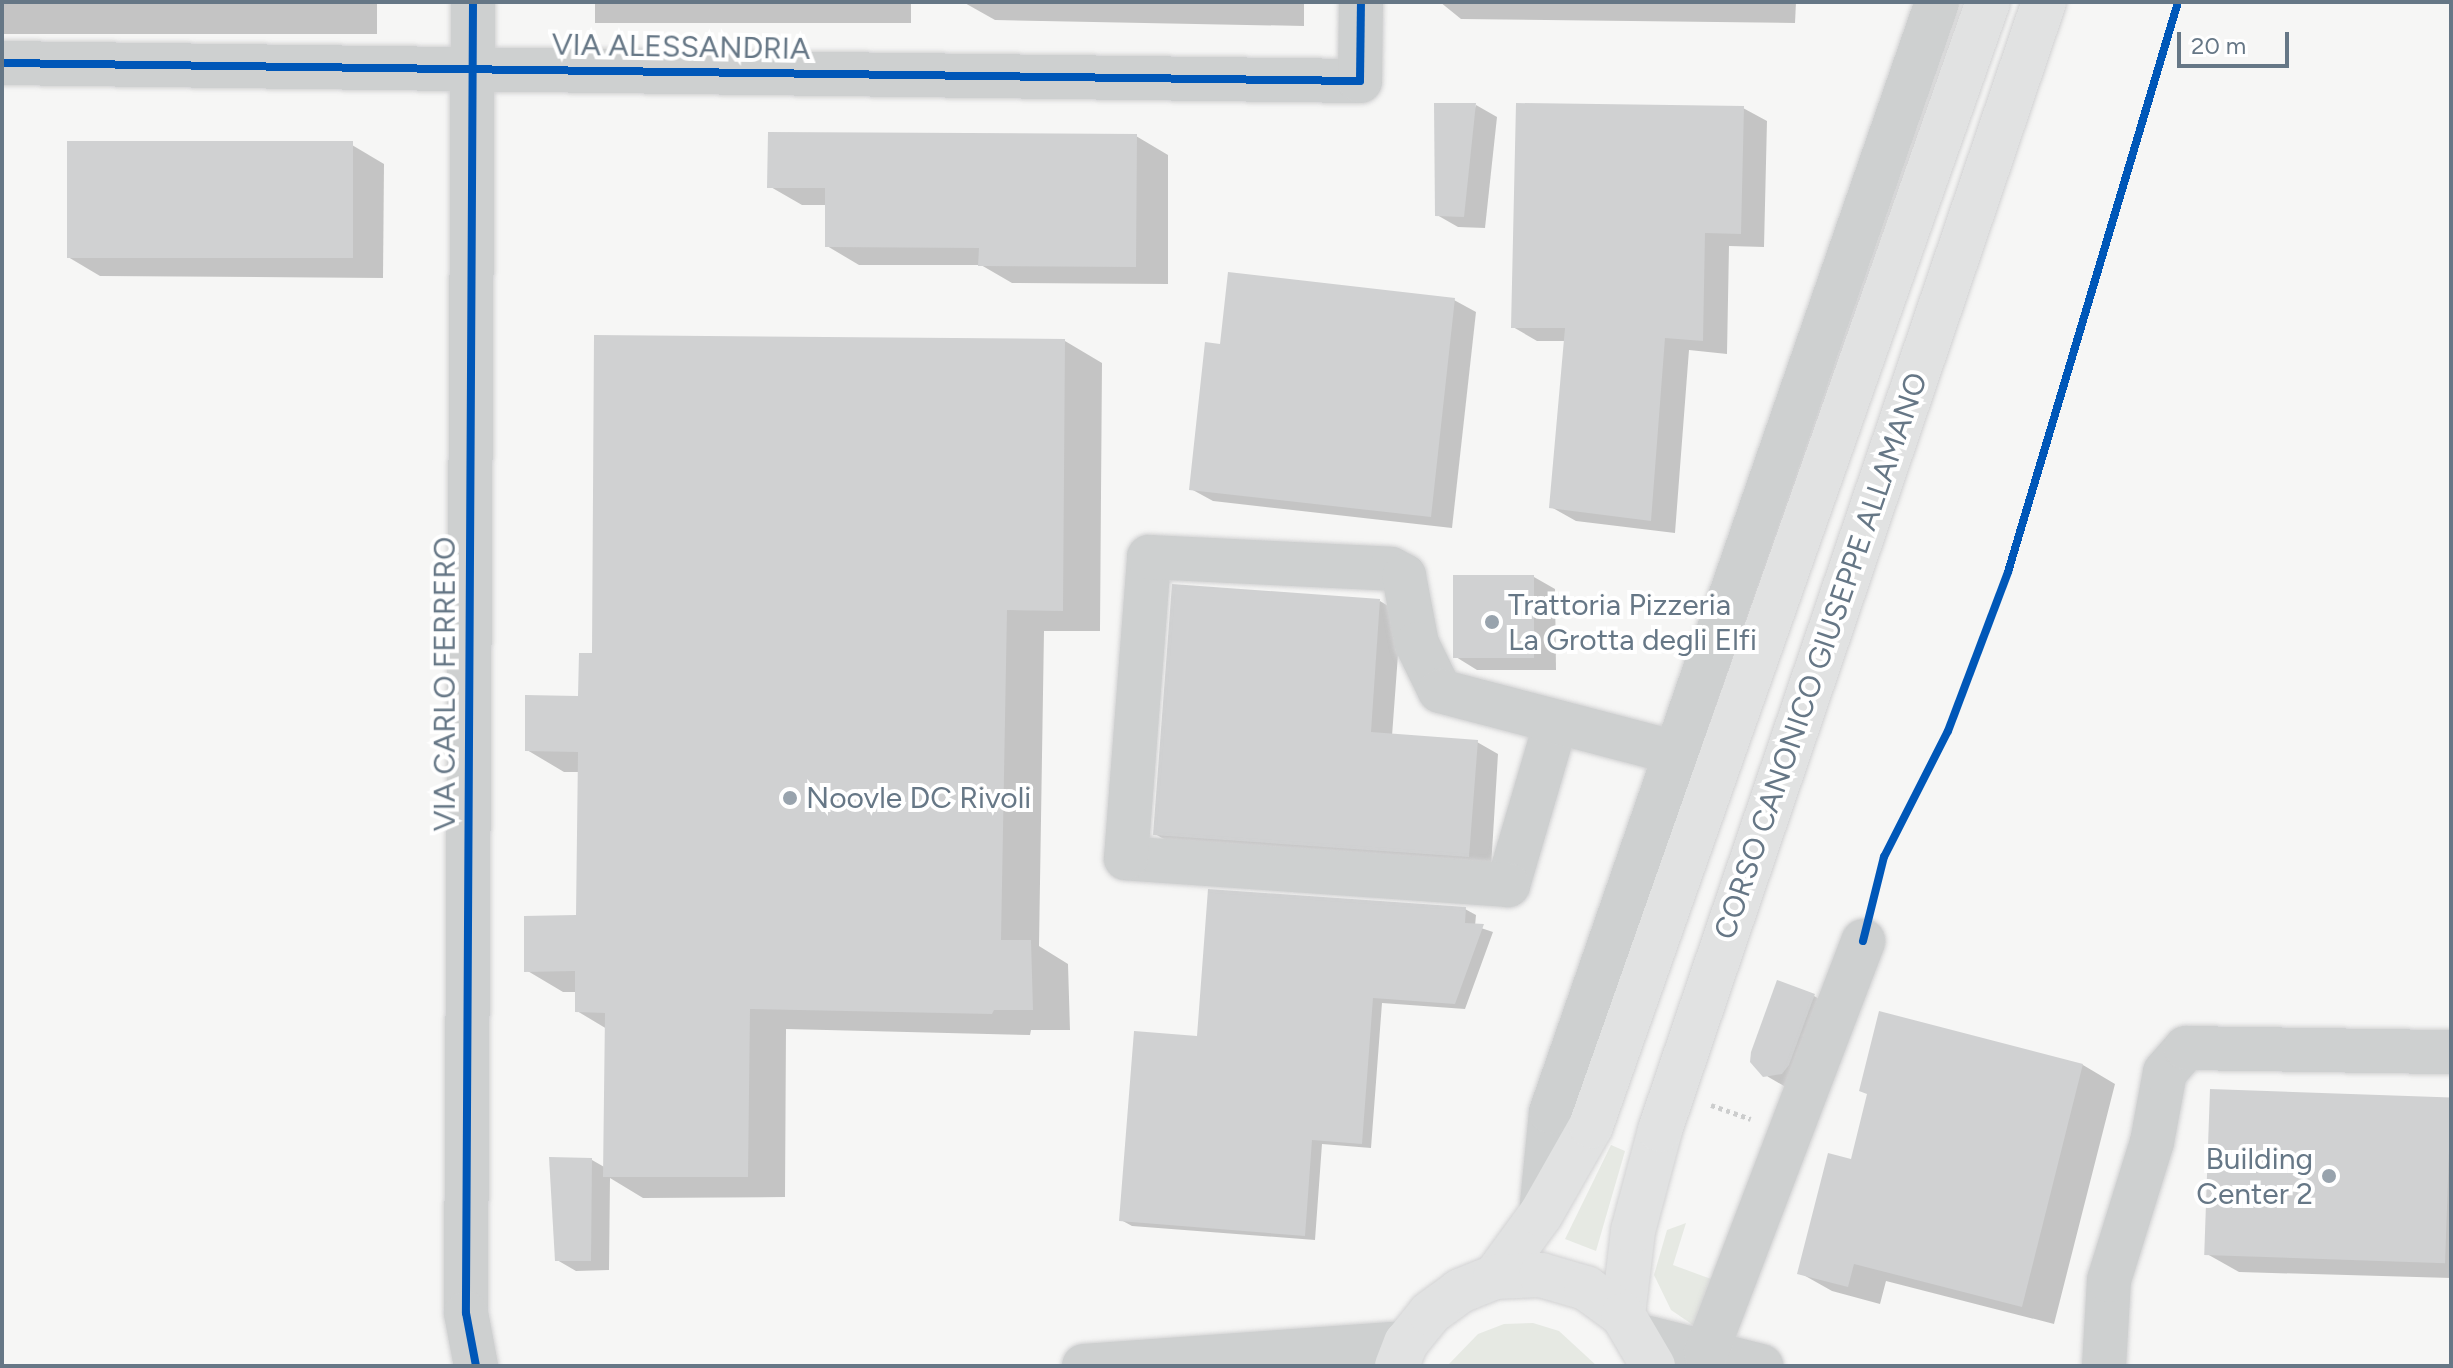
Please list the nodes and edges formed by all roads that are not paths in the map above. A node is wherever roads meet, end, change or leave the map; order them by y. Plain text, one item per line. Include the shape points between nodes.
1 (473, 2) edge
2 (1361, 2) edge
3 (1937, 2) edge
4 (1988, 2) edge
5 (2044, 2) edge
6 (2, 63) edge
7 (472, 69) junction
8 (1556, 722) junction
9 (1677, 753) junction
10 (1863, 941) dead end
11 (2451, 1052) edge
12 (1541, 1214) junction
13 (1495, 1277) junction
14 (1639, 1339) edge
15 (1706, 1353) junction
16 (1402, 1354) edge
17 (476, 1366) edge
18 (1084, 1366) edge
19 (1761, 1366) edge
20 (2104, 1366) edge

1 - 7 street, VIA CARLO FERRERO
2 - 7 street, VIA ALESSANDRIA via 1360,81
3 - 9 street
4 - 12 main road, CORSO CANONICO GIUSEPPE ALLAMANO via 1591,1126
5 - 14 main road, CORSO CANONICO GIUSEPPE ALLAMANO via 1673,1092 1633,1231
6 - 7 street, VIA ALESSANDRIA
7 - 17 street, VIA CARLO FERRERO via 466,1313
8 - 8 street via 1440,691 1417,644 1404,576 1391,569 1149,557 1126,858 1508,885
8 - 9 street
9 - 12 street via 1551,1112
10 - 15 street
11 - 20 street via 2186,1048 2165,1072 2152,1142 2109,1280
12 - 13 main road, CORSO CANONICO GIUSEPPE ALLAMANO
13 - 14 main road via 1541,1275 1586,1288
13 - 16 main road via 1460,1291 1430,1313
14 - 15 street
15 - 19 street
16 - 18 street

